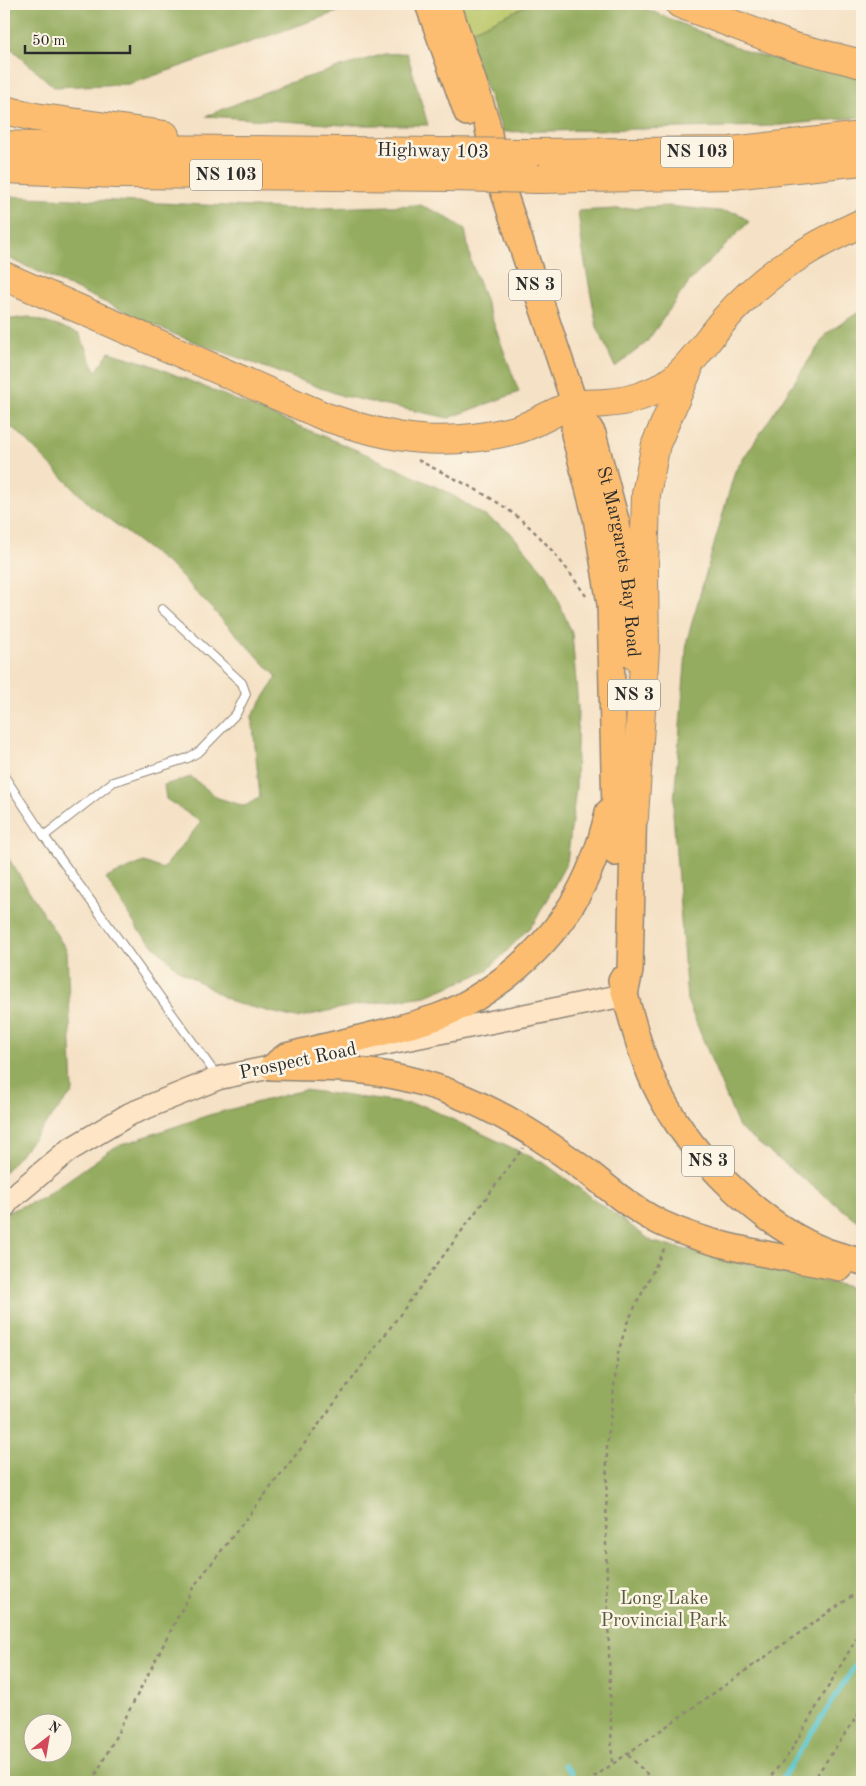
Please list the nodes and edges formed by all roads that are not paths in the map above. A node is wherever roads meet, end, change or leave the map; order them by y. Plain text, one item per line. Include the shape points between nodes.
1 (428, 4) edge
2 (448, 4) edge
3 (680, 4) edge
4 (862, 64) edge
5 (4, 110) edge
6 (862, 136) edge
7 (4, 145) edge
8 (306, 151) junction
9 (862, 161) edge
10 (443, 165) junction
11 (495, 166) junction
12 (4, 169) edge
13 (862, 223) edge
14 (4, 276) edge
15 (698, 351) junction
16 (575, 405) junction
17 (162, 608) dead end
18 (614, 758) junction
19 (4, 776) edge
20 (634, 817) junction
21 (44, 836) junction
22 (625, 995) junction
23 (272, 1067) junction
24 (219, 1078) junction
25 (4, 1207) edge
26 (862, 1262) edge
27 (862, 1272) edge

1 - 11 main road, St Margarets Bay Road / NS 3 via 472,124
2 - 11 main road, St Margarets Bay Road / NS 3 via 487,123
3 - 4 highway via 791,46
5 - 8 highway via 216,143
6 - 10 highway, Highway 103 / NS 103, bridge via 731,151 530,153
7 - 8 highway, Highway 103 / NS 103
8 - 10 highway, Highway 103 / NS 103
9 - 10 highway, Highway 103 / NS 103, bridge via 732,175 540,179
10 - 12 highway, Highway 103 / NS 103 via 117,174
11 - 16 main road, St Margarets Bay Road / NS 3
13 - 15 highway via 820,242 771,275 725,318
14 - 16 highway via 326,417 370,432 412,440 467,439 516,430
15 - 16 highway via 679,374 655,390 607,403
15 - 20 highway via 662,428 646,494 645,649
16 - 18 main road, St Margarets Bay Road / NS 3 via 574,434 596,518 610,604
16 - 20 main road, St Margarets Bay Road / NS 3 via 593,434 616,524 628,593 634,697
17 - 21 lane via 242,684 246,694 236,714 200,751 188,758 113,782
18 - 22 main road, St Margarets Bay Road / NS 3 via 618,971
18 - 23 main road via 608,812 592,866 567,915 531,957 488,991 446,1013 286,1056
19 - 21 lane
20 - 22 main road, St Margarets Bay Road / NS 3 via 630,971
21 - 24 lane
22 - 23 main road, Prospect Road
22 - 26 main road, St Margarets Bay Road / NS 3 via 639,1045 660,1095 712,1166 764,1215 826,1251
23 - 24 main road, Prospect Road
23 - 27 main road via 330,1068 414,1080 468,1099 518,1125 661,1223 742,1248
24 - 25 main road, Prospect Road via 130,1114 69,1150

